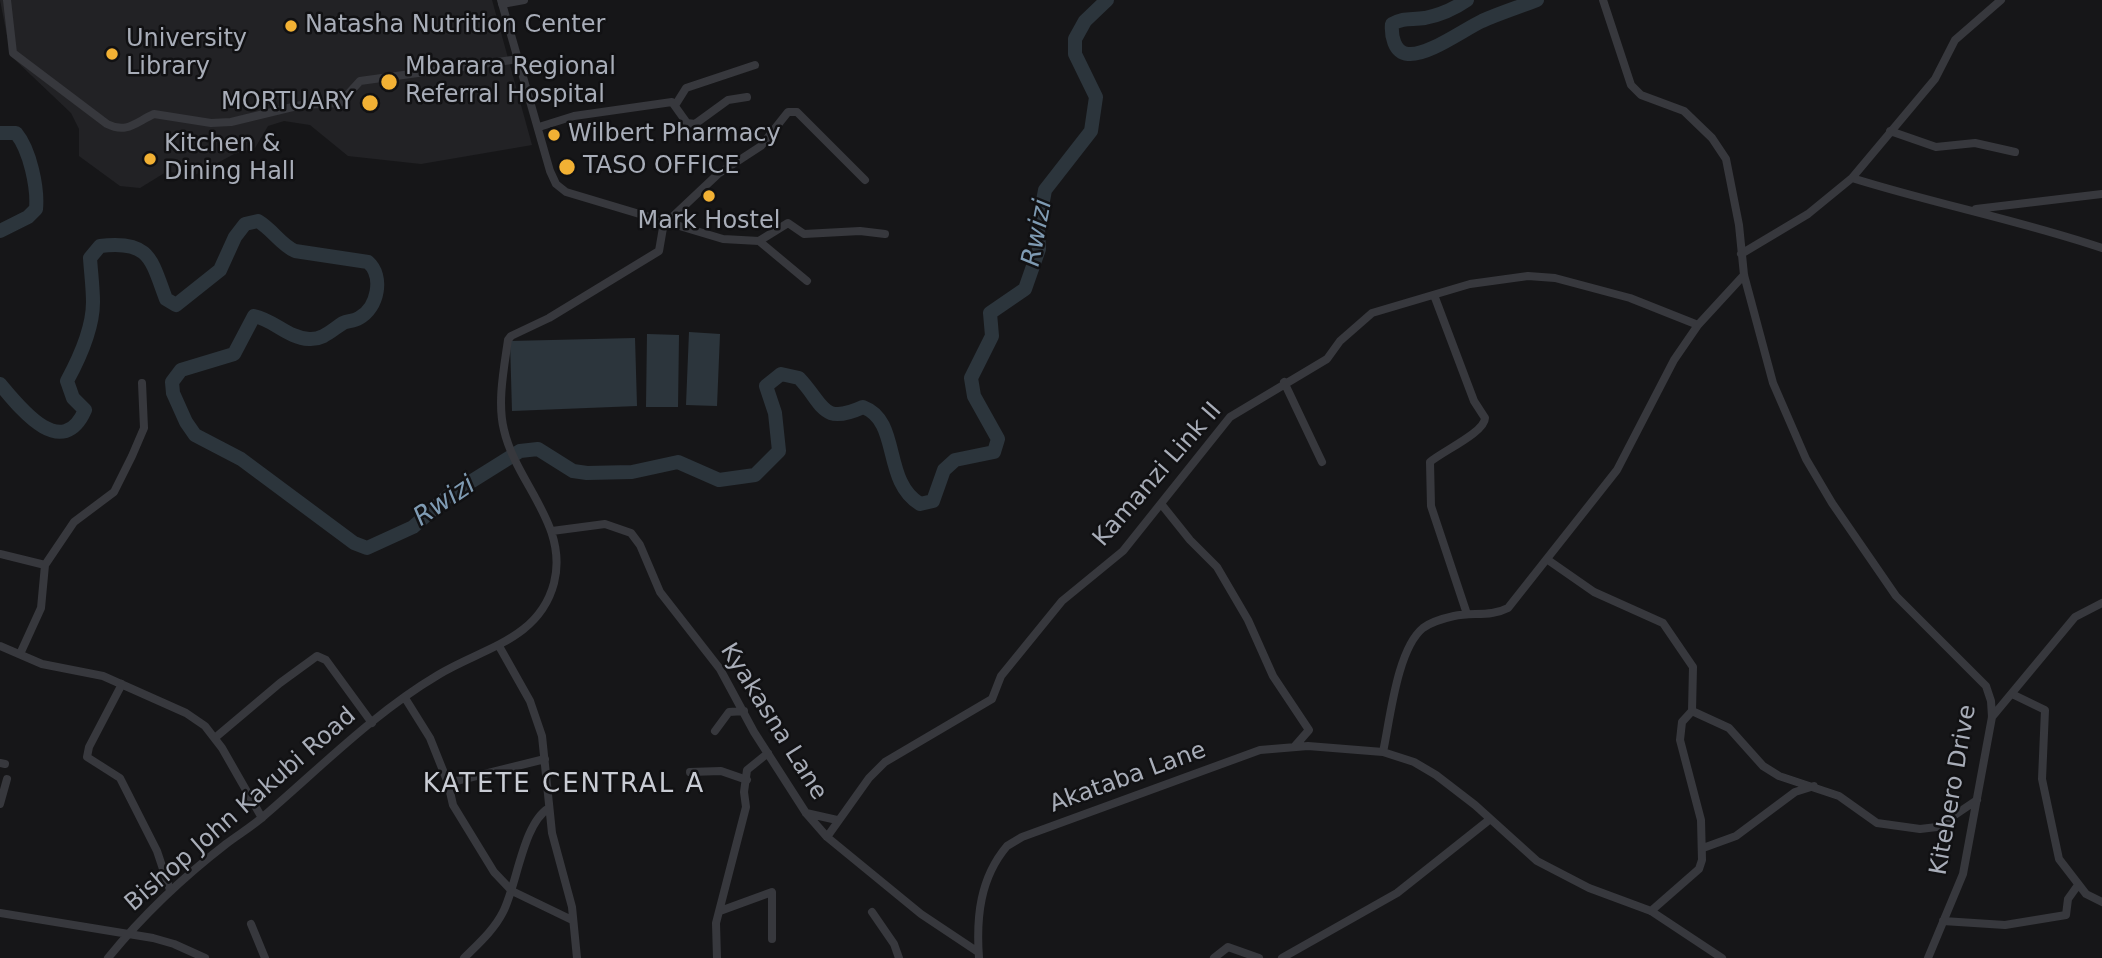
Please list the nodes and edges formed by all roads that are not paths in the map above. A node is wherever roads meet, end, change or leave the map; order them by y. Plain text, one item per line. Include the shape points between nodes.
1 (7, 0) edge
2 (524, 0) edge
3 (1603, 0) edge
4 (2001, 0) edge
5 (502, 2) edge
6 (519, 59) junction
7 (755, 65) dead end
8 (747, 97) dead end
9 (676, 104) junction
10 (539, 127) junction
11 (1890, 131) junction
12 (2015, 152) dead end
13 (1852, 178) junction
14 (865, 180) dead end
15 (2102, 194) edge
16 (1963, 211) junction
17 (666, 222) junction
18 (885, 234) dead end
19 (759, 241) junction
20 (2102, 248) edge
21 (1741, 254) junction
22 (1744, 275) junction
23 (807, 281) dead end
24 (1434, 295) junction
25 (1698, 325) junction
26 (1284, 382) junction
27 (142, 383) dead end
28 (1321, 462) dead end
29 (1162, 505) junction
30 (552, 531) junction
31 (0, 554) edge
32 (1548, 559) junction
33 (45, 565) junction
34 (2102, 603) edge
35 (1467, 614) junction
36 (0, 646) edge
37 (499, 646) junction
38 (20, 654) junction
39 (122, 684) junction
40 (2012, 694) junction
41 (405, 698) junction
42 (744, 711) junction
43 (1692, 711) junction
44 (1992, 717) junction
45 (372, 723) junction
46 (715, 731) dead end
47 (216, 737) junction
48 (1295, 746) junction
49 (1383, 752) junction
50 (768, 753) junction
51 (545, 759) junction
52 (690, 772) dead end
53 (7, 779) dead end
54 (747, 780) junction
55 (448, 783) junction
56 (1814, 786) junction
57 (1976, 800) junction
58 (0, 804) edge
59 (549, 808) junction
60 (806, 813) junction
61 (262, 818) junction
62 (838, 820) junction
63 (1489, 820) junction
64 (827, 837) junction
65 (1703, 848) junction
66 (2078, 886) junction
67 (170, 890) junction
68 (512, 891) junction
69 (2102, 902) edge
70 (720, 911) junction
71 (1651, 911) junction
72 (872, 912) dead end
73 (0, 913) edge
74 (572, 920) junction
75 (1943, 921) junction
76 (251, 924) dead end
77 (127, 935) junction
78 (772, 939) dead end
79 (978, 955) edge
80 (201, 957) edge
81 (108, 958) edge
82 (265, 958) edge
83 (464, 958) edge
84 (577, 958) edge
85 (717, 958) edge
86 (899, 958) edge
87 (1214, 958) edge
88 (1259, 958) edge
89 (1282, 958) edge
90 (1721, 958) edge
91 (1928, 958) edge

1 - 6 street via 13,53 120,129 154,114 211,123 238,121 301,106 340,103 360,81
2 - 5 street
3 - 21 street, Kitebero Drive via 1630,85 1642,95 1684,111 1726,159
4 - 11 street via 1955,40 1935,79
5 - 6 street
6 - 10 street
7 - 9 street via 687,88
8 - 9 street via 728,100 695,124 687,123
9 - 10 street via 574,116
10 - 17 street via 550,171 566,192
11 - 12 street via 1936,147 1975,143
11 - 13 street
13 - 16 street
13 - 21 street via 1808,215
14 - 17 street via 797,112 788,112 761,146 718,174
15 - 16 street
16 - 20 street via 2004,218
17 - 19 street via 723,239
17 - 30 street via 663,243 654,255 511,336 503,424
18 - 19 street via 804,234 788,223
19 - 23 street
21 - 22 street, Kitebero Drive
22 - 25 street
22 - 44 street, Kitebero Drive via 1773,383 1832,503 1896,596 1986,686
24 - 25 street, Kamanzi Link II via 1502,278 1555,278 1630,298
24 - 26 street, Kamanzi Link II via 1372,313 1327,359
24 - 35 street via 1474,401 1485,418 1481,430 1430,462 1431,506
25 - 32 street via 1662,380 1618,470
26 - 28 street
26 - 29 street, Kamanzi Link II via 1230,417
27 - 33 street via 144,428 114,492 74,522
29 - 48 street via 1217,567 1273,676 1309,730
29 - 62 street, Kamanzi Link II via 1123,551 1062,601 1001,676 992,699 885,762
30 - 37 street, Bishop John Kakubi Road via 556,565 547,599 532,624
30 - 42 street, Kyakasna Lane via 605,524 631,533 660,592 720,669
31 - 33 street
32 - 35 street via 1508,608
32 - 43 street via 1594,593 1663,623 1693,667
33 - 38 street via 41,608
34 - 40 street via 2075,617
35 - 49 street via 1423,628 1410,643
36 - 38 street
37 - 41 street, Bishop John Kakubi Road via 438,675
37 - 51 street via 530,701
38 - 39 street
39 - 47 street via 186,713
39 - 67 street via 87,757 120,778 157,851
40 - 44 street
40 - 66 street via 2045,710 2042,779 2059,859
41 - 45 street, Bishop John Kakubi Road
41 - 55 street via 430,738
42 - 46 street via 729,712
42 - 50 street, Kyakasna Lane
43 - 56 street via 1729,727 1763,766
43 - 65 street via 1682,722 1680,740 1694,787
44 - 57 street, Kitebero Drive
45 - 47 street via 327,660 317,656
45 - 61 street, Bishop John Kakubi Road
47 - 61 street
48 - 49 street, Akataba Lane
48 - 79 street, Akataba Lane via 1260,750 1007,846 993,862 985,883 978,917
49 - 63 street, Akataba Lane via 1436,775
50 - 54 street via 747,769
50 - 60 street, Kyakasna Lane
51 - 55 street
51 - 59 street
52 - 54 street via 721,771
53 - 58 street
54 - 70 street via 746,807
55 - 68 street via 453,805 494,872
56 - 57 street via 1839,796 1877,823 1920,829 1937,827
56 - 65 street via 1795,792 1736,836
57 - 75 street, Kitebero Drive via 1963,874
59 - 68 street via 538,817 530,834
59 - 74 street
60 - 62 street
60 - 64 street, Kyakasna Lane
61 - 67 street, Bishop John Kakubi Road
62 - 64 street, Kamanzi Link II
63 - 71 street, Akataba Lane via 1537,861 1589,888
63 - 89 street via 1397,893
64 - 79 street, Kyakasna Lane
65 - 71 street via 1699,869
66 - 69 street
66 - 75 street via 2068,899 2066,915 2005,925
67 - 77 street, Bishop John Kakubi Road
68 - 74 street
68 - 83 street via 497,923
70 - 78 street via 772,892
70 - 85 street
71 - 90 street, Akataba Lane
72 - 86 street
73 - 77 street
74 - 84 street
75 - 91 street, Kitebero Drive
76 - 82 street
77 - 80 street via 174,944
77 - 81 street, Bishop John Kakubi Road
87 - 88 street via 1228,947

